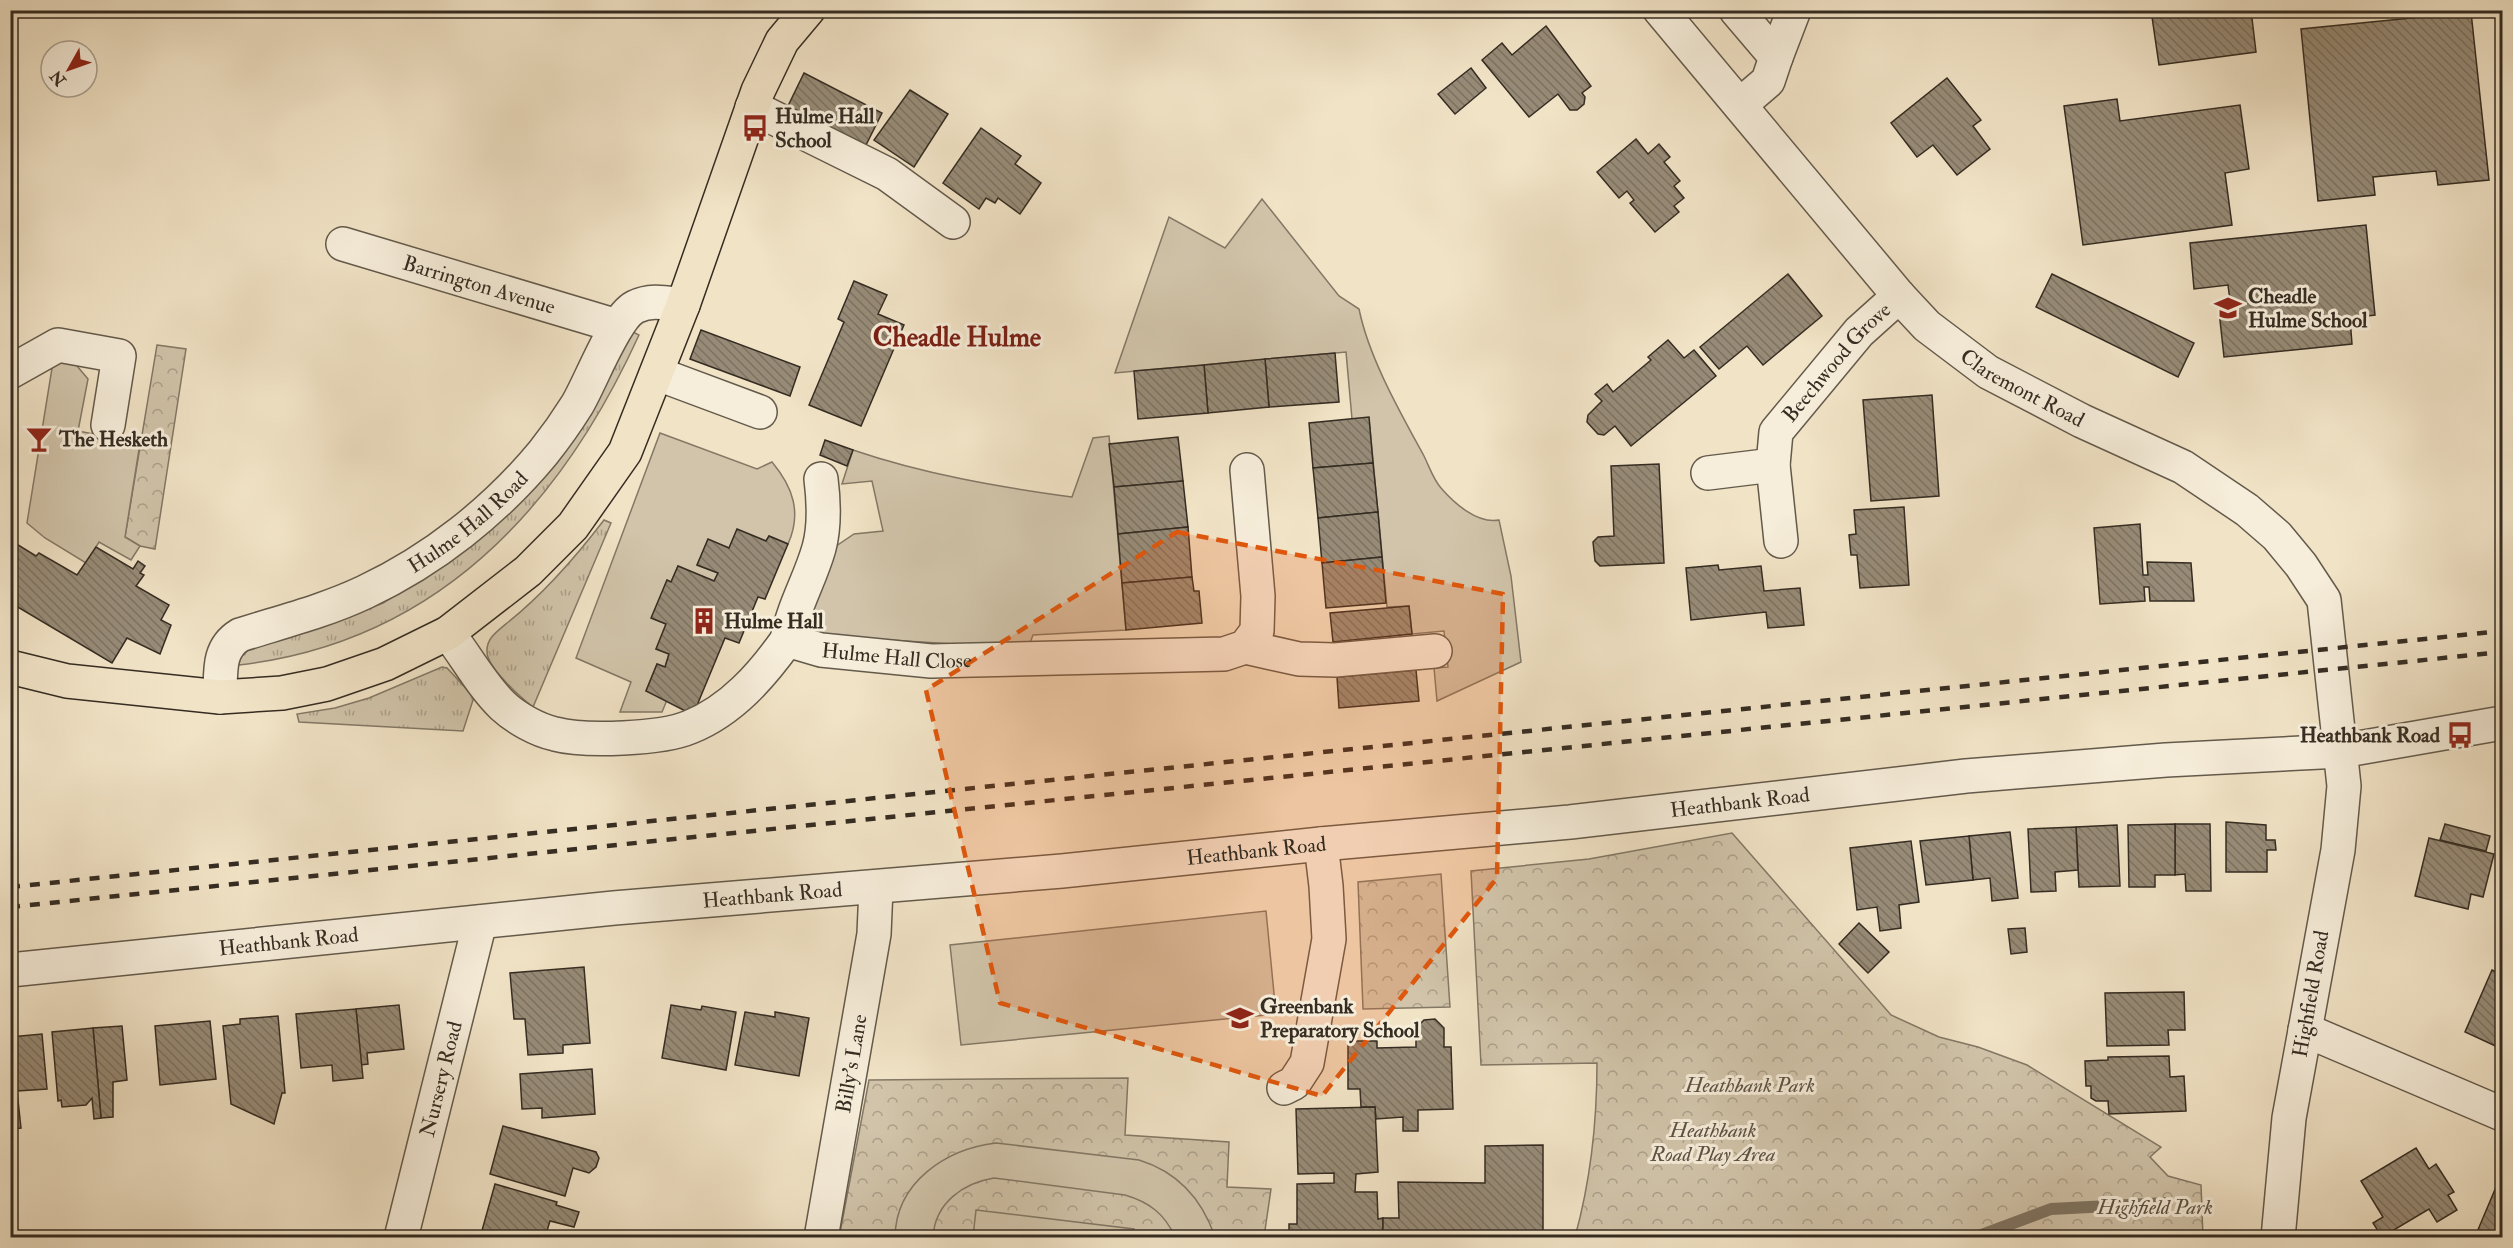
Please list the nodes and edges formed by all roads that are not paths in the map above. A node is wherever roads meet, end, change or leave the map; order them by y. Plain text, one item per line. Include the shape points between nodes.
1 (808, 10) edge
2 (1660, 10) edge
3 (1736, 10) edge
4 (1794, 10) edge
5 (1776, 57) junction
6 (1740, 105) junction
7 (752, 107) junction
8 (953, 222) dead end
9 (343, 244) dead end
10 (1899, 297) junction
11 (683, 305) junction
12 (617, 326) junction
13 (10, 372) edge
14 (658, 374) junction
15 (760, 412) dead end
16 (108, 425) dead end
17 (1773, 465) junction
18 (1247, 470) dead end
19 (1708, 472) dead end
20 (821, 480) dead end
21 (1780, 541) dead end
22 (448, 633) junction
23 (787, 640) junction
24 (1245, 647) junction
25 (1435, 651) dead end
26 (10, 667) edge
27 (220, 697) junction
28 (2502, 723) edge
29 (2341, 751) junction
30 (1321, 844) junction
31 (876, 888) junction
32 (480, 922) junction
33 (10, 970) edge
34 (2305, 1030) junction
35 (1284, 1088) dead end
36 (2502, 1114) edge
37 (401, 1238) edge
38 (821, 1238) edge
39 (2278, 1238) edge

1 - 7 main road via 782,41
2 - 6 street, Claremont Road
3 - 5 street
4 - 5 street
5 - 6 street via 1768,81
6 - 10 street, Claremont Road
7 - 8 street via 887,174
7 - 11 main road
9 - 12 street, Barrington Avenue
10 - 17 street, Beechwood Grove via 1859,332 1776,432
10 - 29 street, Claremont Road via 1928,326 1988,372 2082,421 2183,466 2277,536 2324,600
11 - 12 street, Hulme Hall Road via 653,301 633,308
11 - 14 main road
12 - 27 street, Hulme Hall Road via 577,405 542,453 498,499 446,546 410,569 363,593 230,641 222,654
13 - 16 street via 58,345 119,356
14 - 15 street
14 - 22 main road via 625,452 573,526 528,571
17 - 19 street
17 - 21 street, Beechwood Grove
18 - 24 street via 1258,614 1257,631
20 - 23 street via 824,510 820,542 792,615
22 - 23 street via 503,706 528,724 555,735 604,738 690,728 726,706 761,676
22 - 27 main road via 385,664 327,684 282,693
23 - 24 street, Hulme Hall Close via 821,650 931,661 1224,654
24 - 25 street via 1299,659 1335,660
26 - 27 main road via 67,681
28 - 29 street, Heathbank Road
29 - 30 street, Heathbank Road via 1966,776 1570,822
29 - 34 street, Highfield Road via 2344,786 2338,850
30 - 31 street, Heathbank Road
30 - 35 street via 1327,950 1307,1063 1294,1083
31 - 32 street, Heathbank Road
31 - 38 street, Billy's Lane via 872,945
32 - 33 street, Heathbank Road
32 - 37 street, Nursery Road
34 - 36 street
34 - 39 street, Highfield Road via 2289,1118

